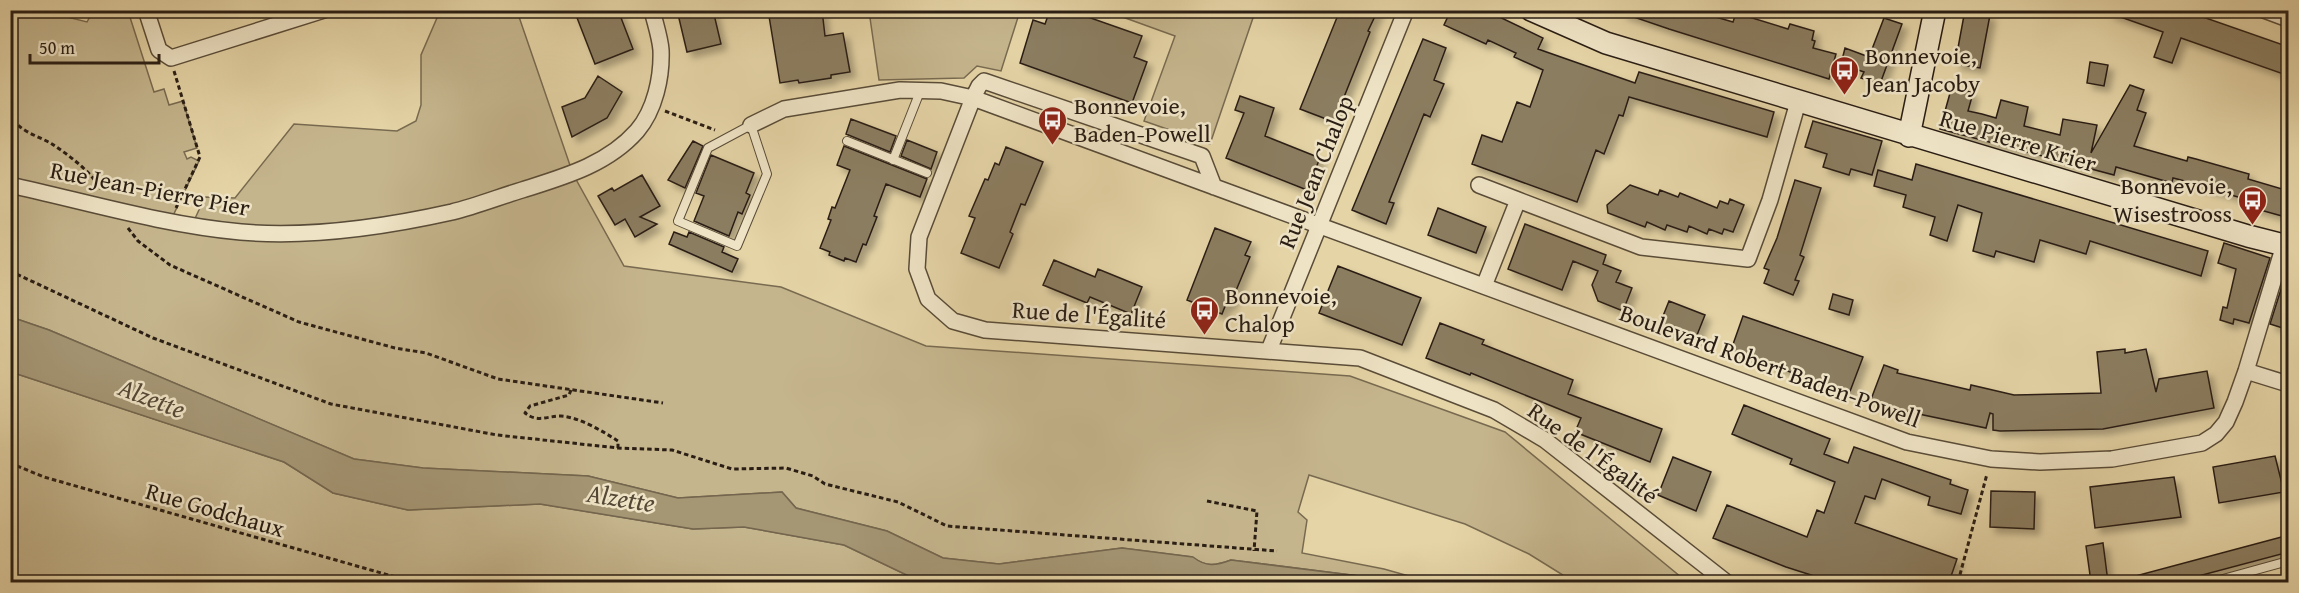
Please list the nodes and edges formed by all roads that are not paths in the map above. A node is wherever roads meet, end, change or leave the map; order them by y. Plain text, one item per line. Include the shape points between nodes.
1 (146, 10) edge
2 (324, 10) edge
3 (652, 10) edge
4 (1406, 10) edge
5 (1531, 10) edge
6 (1935, 10) edge
7 (2264, 10) edge
8 (2289, 19) edge
9 (921, 89) junction
10 (973, 98) junction
11 (1798, 102) junction
12 (751, 125) junction
13 (1909, 135) junction
14 (847, 141) dead end
15 (893, 160) junction
16 (927, 173) dead end
17 (10, 185) edge
18 (1479, 185) dead end
19 (1214, 187) junction
20 (1518, 200) junction
21 (1319, 226) junction
22 (2287, 246) edge
23 (1484, 286) junction
24 (1269, 350) junction
25 (2246, 371) junction
26 (2289, 384) edge
27 (2289, 561) edge
28 (1726, 582) edge
29 (2212, 582) edge

1 - 2 street via 159,50 171,58
3 - 17 street, Rue Jean-Pierre Pier via 661,48 659,80 652,106 638,130 616,150 573,174 454,212 290,234 242,232 170,221
4 - 21 street, Rue Jean Chalop
5 - 11 main road, Rue Pierre Krier via 1606,43
6 - 13 main road
7 - 8 street
9 - 10 street, Boulevard Robert Baden-Powell
9 - 12 street, Boulevard Robert Baden-Powell via 784,109
9 - 15 lane
10 - 19 street, Boulevard Robert Baden-Powell
10 - 19 street via 984,81 1202,156
10 - 24 street, Rue de l'Égalité via 919,237 917,269 928,299 953,321 985,330
11 - 13 main road, Rue Pierre Krier
11 - 20 street via 1770,200 1748,259 1641,247
12 - 12 lane via 767,174 737,246 678,221 708,148
13 - 22 main road, Rue Pierre Krier
14 - 15 lane
15 - 16 lane
18 - 20 street
19 - 21 street, Boulevard Robert Baden-Powell
20 - 23 street
21 - 23 street, Boulevard Robert Baden-Powell
21 - 24 street, Rue Jean Chalop
22 - 25 street, Boulevard Robert Baden-Powell
23 - 25 street, Boulevard Robert Baden-Powell via 1907,442 1991,459 2112,459 2202,443 2226,422
24 - 28 street, Rue de l'Égalité via 1360,358 1494,410 1545,440
25 - 26 street
27 - 29 lane

